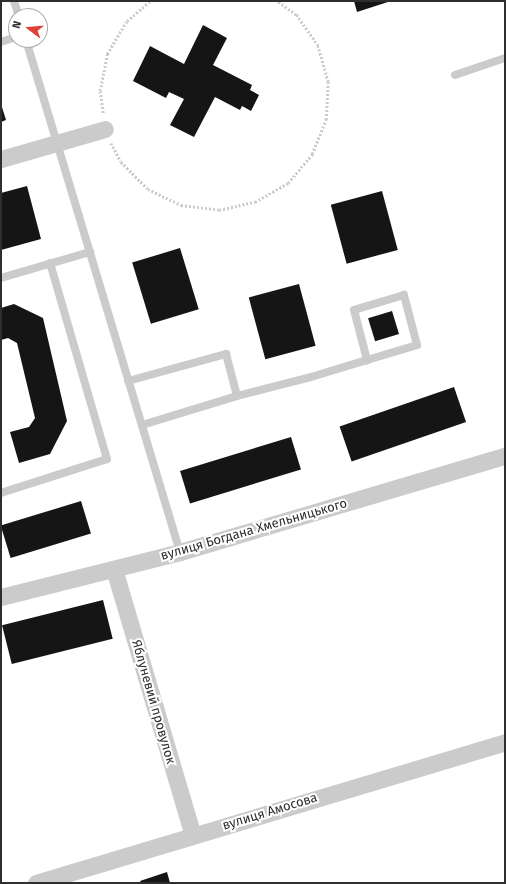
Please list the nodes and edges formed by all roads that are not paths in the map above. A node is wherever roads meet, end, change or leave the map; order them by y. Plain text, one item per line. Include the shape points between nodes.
1 (28, 48) edge
2 (505, 58) edge
3 (454, 75) dead end
4 (105, 129) road end
5 (56, 142) junction
6 (1, 158) edge
7 (90, 252) junction
8 (50, 263) junction
9 (1, 278) edge
10 (367, 360) junction
11 (128, 381) junction
12 (237, 396) junction
13 (142, 425) junction
14 (505, 456) edge
15 (1, 493) edge
16 (180, 552) junction
17 (114, 569) junction
18 (1, 597) edge
19 (505, 742) edge
20 (192, 836) junction
21 (36, 883) edge

1 - 5 lane
2 - 3 lane
4 - 5 street
5 - 6 street
5 - 7 lane
7 - 8 lane
7 - 11 lane
8 - 9 lane
8 - 15 lane via 107,458
10 - 10 lane via 417,346 404,295 354,310
10 - 12 lane
11 - 12 lane via 226,354
11 - 13 lane
12 - 13 lane
13 - 16 lane
14 - 16 street, вулиця Богдана Хмельницького
16 - 17 street, вулиця Богдана Хмельницького
17 - 18 street, вулиця Богдана Хмельницького
17 - 20 street, Яблуневий провулок
19 - 20 street, вулиця Амосова
20 - 21 street, вулиця Амосова

